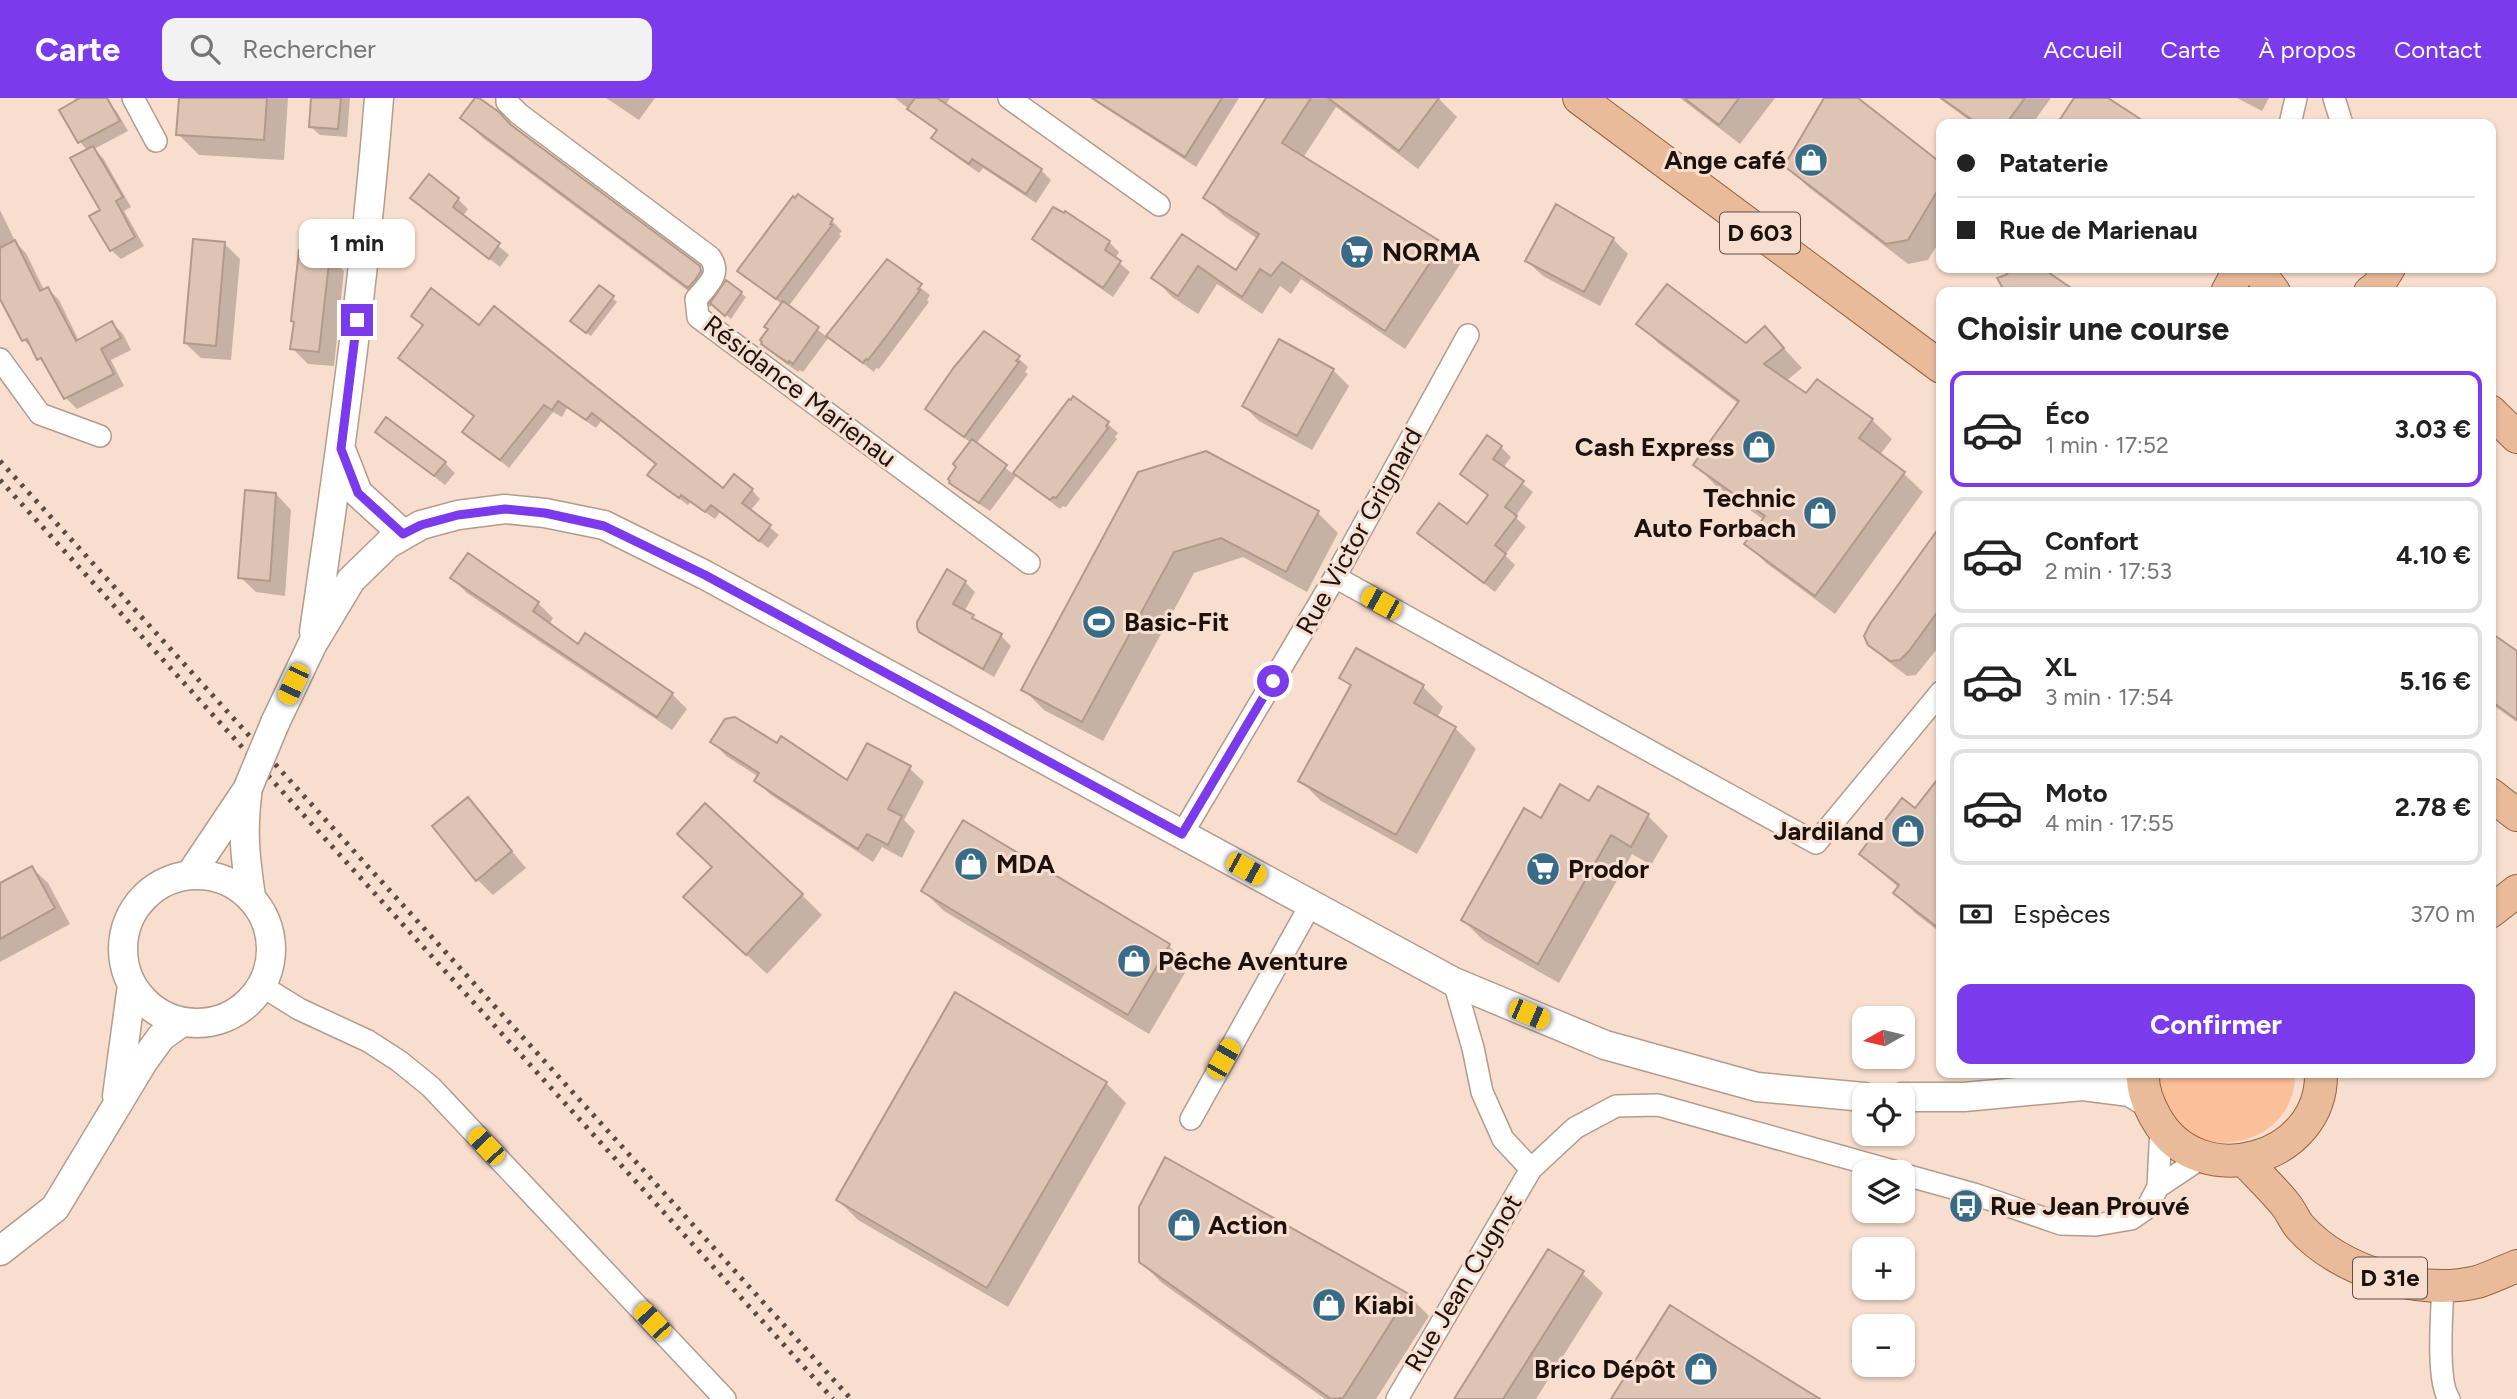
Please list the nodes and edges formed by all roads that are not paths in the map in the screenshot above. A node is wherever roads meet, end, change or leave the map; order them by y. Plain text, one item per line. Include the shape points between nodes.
1 (133, 98) edge
2 (379, 98) edge
3 (507, 98) edge
4 (1009, 98) edge
5 (1579, 98) edge
6 (2296, 98) edge
7 (2334, 98) edge
8 (2291, 119) edge
9 (2340, 119) edge
10 (156, 141) dead end
11 (1159, 205) dead end
12 (1468, 335) dead end
13 (0, 359) edge
14 (1936, 363) edge
15 (2496, 417) edge
16 (100, 436) dead end
17 (2517, 437) edge
18 (2496, 442) edge
19 (341, 449) junction
20 (2517, 461) edge
21 (403, 534) junction
22 (1028, 563) dead end
23 (1335, 578) junction
24 (312, 645) junction
25 (1936, 698) edge
26 (248, 788) junction
27 (2496, 799) edge
28 (2517, 815) edge
29 (1182, 834) junction
30 (190, 875) junction
31 (2517, 891) edge
32 (250, 897) junction
33 (1311, 904) junction
34 (2496, 907) edge
35 (1454, 982) junction
36 (132, 985) junction
37 (262, 986) junction
38 (182, 1022) junction
39 (2099, 1078) edge
40 (2319, 1078) edge
41 (2083, 1086) junction
42 (1852, 1096) edge
43 (1915, 1097) edge
44 (2151, 1101) edge
45 (117, 1102) junction
46 (1191, 1119) dead end
47 (2287, 1142) junction
48 (2203, 1157) junction
49 (1854, 1160) edge
50 (2245, 1161) junction
51 (1531, 1168) junction
52 (1915, 1177) edge
53 (2158, 1187) junction
54 (2287, 1206) junction
55 (0, 1251) edge
56 (2517, 1266) edge
57 (2443, 1286) junction
58 (2447, 1396) edge
59 (725, 1399) edge
60 (1397, 1399) edge

1 - 10 street
2 - 19 main road via 370,217
3 - 22 street, Résidance Marienau via 519,114 710,257 716,272 696,299 698,317
4 - 11 street
5 - 14 main road, D 603
6 - 8 street
7 - 9 street
12 - 23 street, Rue Victor Grignard
13 - 16 street via 40,414
15 - 17 main road
18 - 20 main road
19 - 21 main road via 358,493
19 - 24 main road
21 - 24 main road via 351,580
21 - 29 main road via 458,515 505,509 604,526 705,575
23 - 25 street via 1816,842
23 - 29 street, Rue Victor Grignard
24 - 26 main road, bridge
26 - 30 main road
26 - 32 main road via 243,843
27 - 28 main road
29 - 33 main road
30 - 32 main road via 233,884
30 - 36 main road via 167,881 147,894 132,914 124,937 124,961
31 - 34 main road
32 - 37 main road via 264,917 271,940
33 - 35 main road
33 - 46 street
35 - 42 main road via 1605,1045 1757,1087
35 - 51 street via 1482,1093 1503,1139
36 - 38 main road via 162,1015
36 - 45 main road
37 - 38 main road via 248,1004 228,1017 206,1023
37 - 59 street via 368,1041 431,1087
38 - 45 main road via 161,1037
39 - 41 main road
40 - 47 main road via 2316,1102
41 - 43 main road
41 - 44 main road via 2130,1092
44 - 48 main road via 2180,1145
44 - 53 street
45 - 55 main road via 55,1208
47 - 50 main road
47 - 54 main road
48 - 50 main road
48 - 53 street
49 - 51 street via 1658,1105 1616,1106 1575,1128
50 - 54 main road
51 - 60 street, Rue Jean Cugnot
52 - 53 street via 2061,1224 2131,1219 2147,1208
54 - 57 main road, D 31e via 2298,1226 2365,1272
56 - 57 main road, D 31e via 2477,1282
57 - 58 street via 2441,1352

